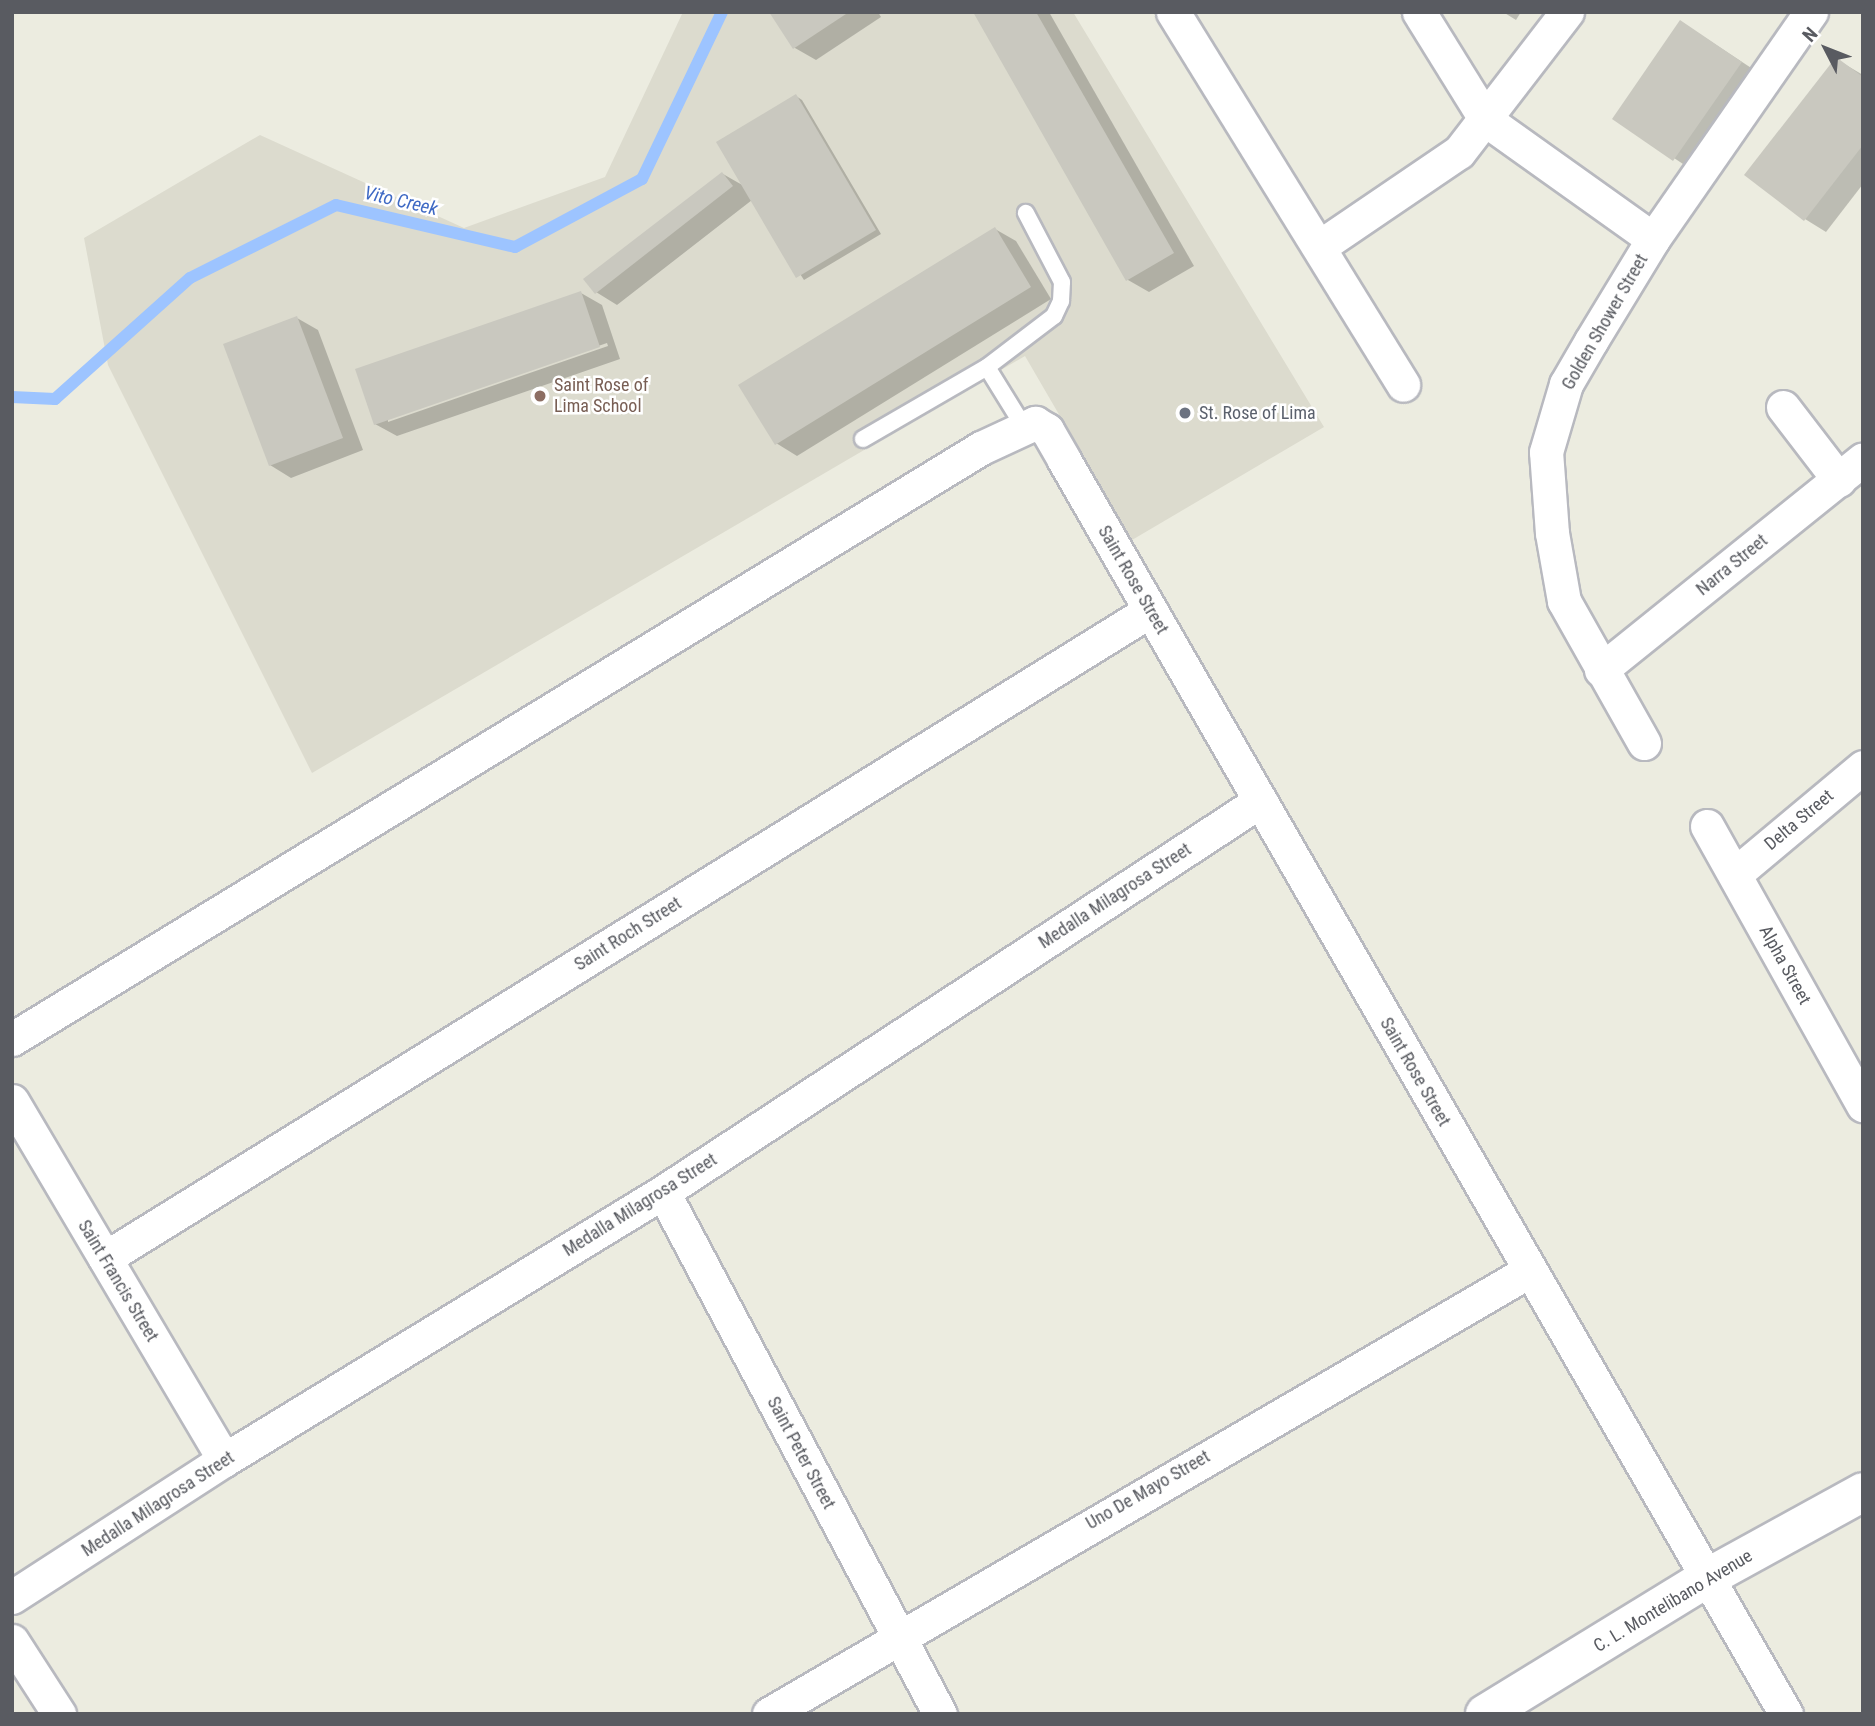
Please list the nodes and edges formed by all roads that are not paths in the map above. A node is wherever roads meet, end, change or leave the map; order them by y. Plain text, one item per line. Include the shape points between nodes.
1 (1173, 12) edge
2 (1419, 12) edge
3 (1567, 12) edge
4 (1811, 12) edge
5 (1486, 120) junction
6 (1026, 213) dead end
7 (1653, 239) junction
8 (1319, 247) junction
9 (986, 367) junction
10 (1403, 385) dead end
11 (1783, 407) dead end
12 (1035, 428) junction
13 (863, 439) dead end
14 (1851, 469) edge
15 (1151, 611) junction
16 (1601, 670) junction
17 (1644, 743) dead end
18 (1863, 767) edge
19 (1260, 801) junction
20 (1707, 826) dead end
21 (1735, 874) junction
22 (12, 1039) edge
23 (1859, 1091) edge
24 (12, 1101) edge
25 (663, 1192) junction
26 (105, 1258) junction
27 (1529, 1271) junction
28 (225, 1460) junction
29 (1863, 1492) edge
30 (1706, 1579) junction
31 (12, 1597) edge
32 (898, 1635) junction
33 (12, 1641) edge
34 (59, 1714) edge
35 (769, 1714) edge
36 (940, 1714) edge
37 (1485, 1714) edge
38 (1786, 1714) edge

1 - 8 street
2 - 5 street
3 - 5 street
4 - 7 street, Golden Shower Street
5 - 7 street
5 - 8 street via 1459,152
6 - 9 lane via 1062,282 1061,301 1054,316
7 - 16 street, Golden Shower Street via 1566,384 1546,452 1552,533 1564,601
8 - 10 street
9 - 12 lane
9 - 13 lane
11 - 14 street
12 - 15 street, Saint Rose Street
12 - 22 street via 970,455
14 - 16 street, Narra Street
15 - 19 street, Saint Rose Street
15 - 26 street, Saint Roch Street
16 - 17 street
18 - 21 street, Delta Street
19 - 25 street, Medalla Milagrosa Street
19 - 27 street, Saint Rose Street
20 - 21 street, Alpha Street
21 - 23 street, Alpha Street
24 - 26 street, Saint Francis Street
25 - 28 street, Medalla Milagrosa Street
25 - 32 street, Saint Peter Street
26 - 28 street, Saint Francis Street
27 - 30 street, Saint Rose Street
27 - 32 street, Uno De Mayo Street
28 - 31 street, Medalla Milagrosa Street
29 - 30 street, C. L. Montelibano Avenue
30 - 37 street, C. L. Montelibano Avenue
30 - 38 street, Saint Rose Street
32 - 35 street, Uno De Mayo Street
32 - 36 street, Saint Peter Street
33 - 34 street

